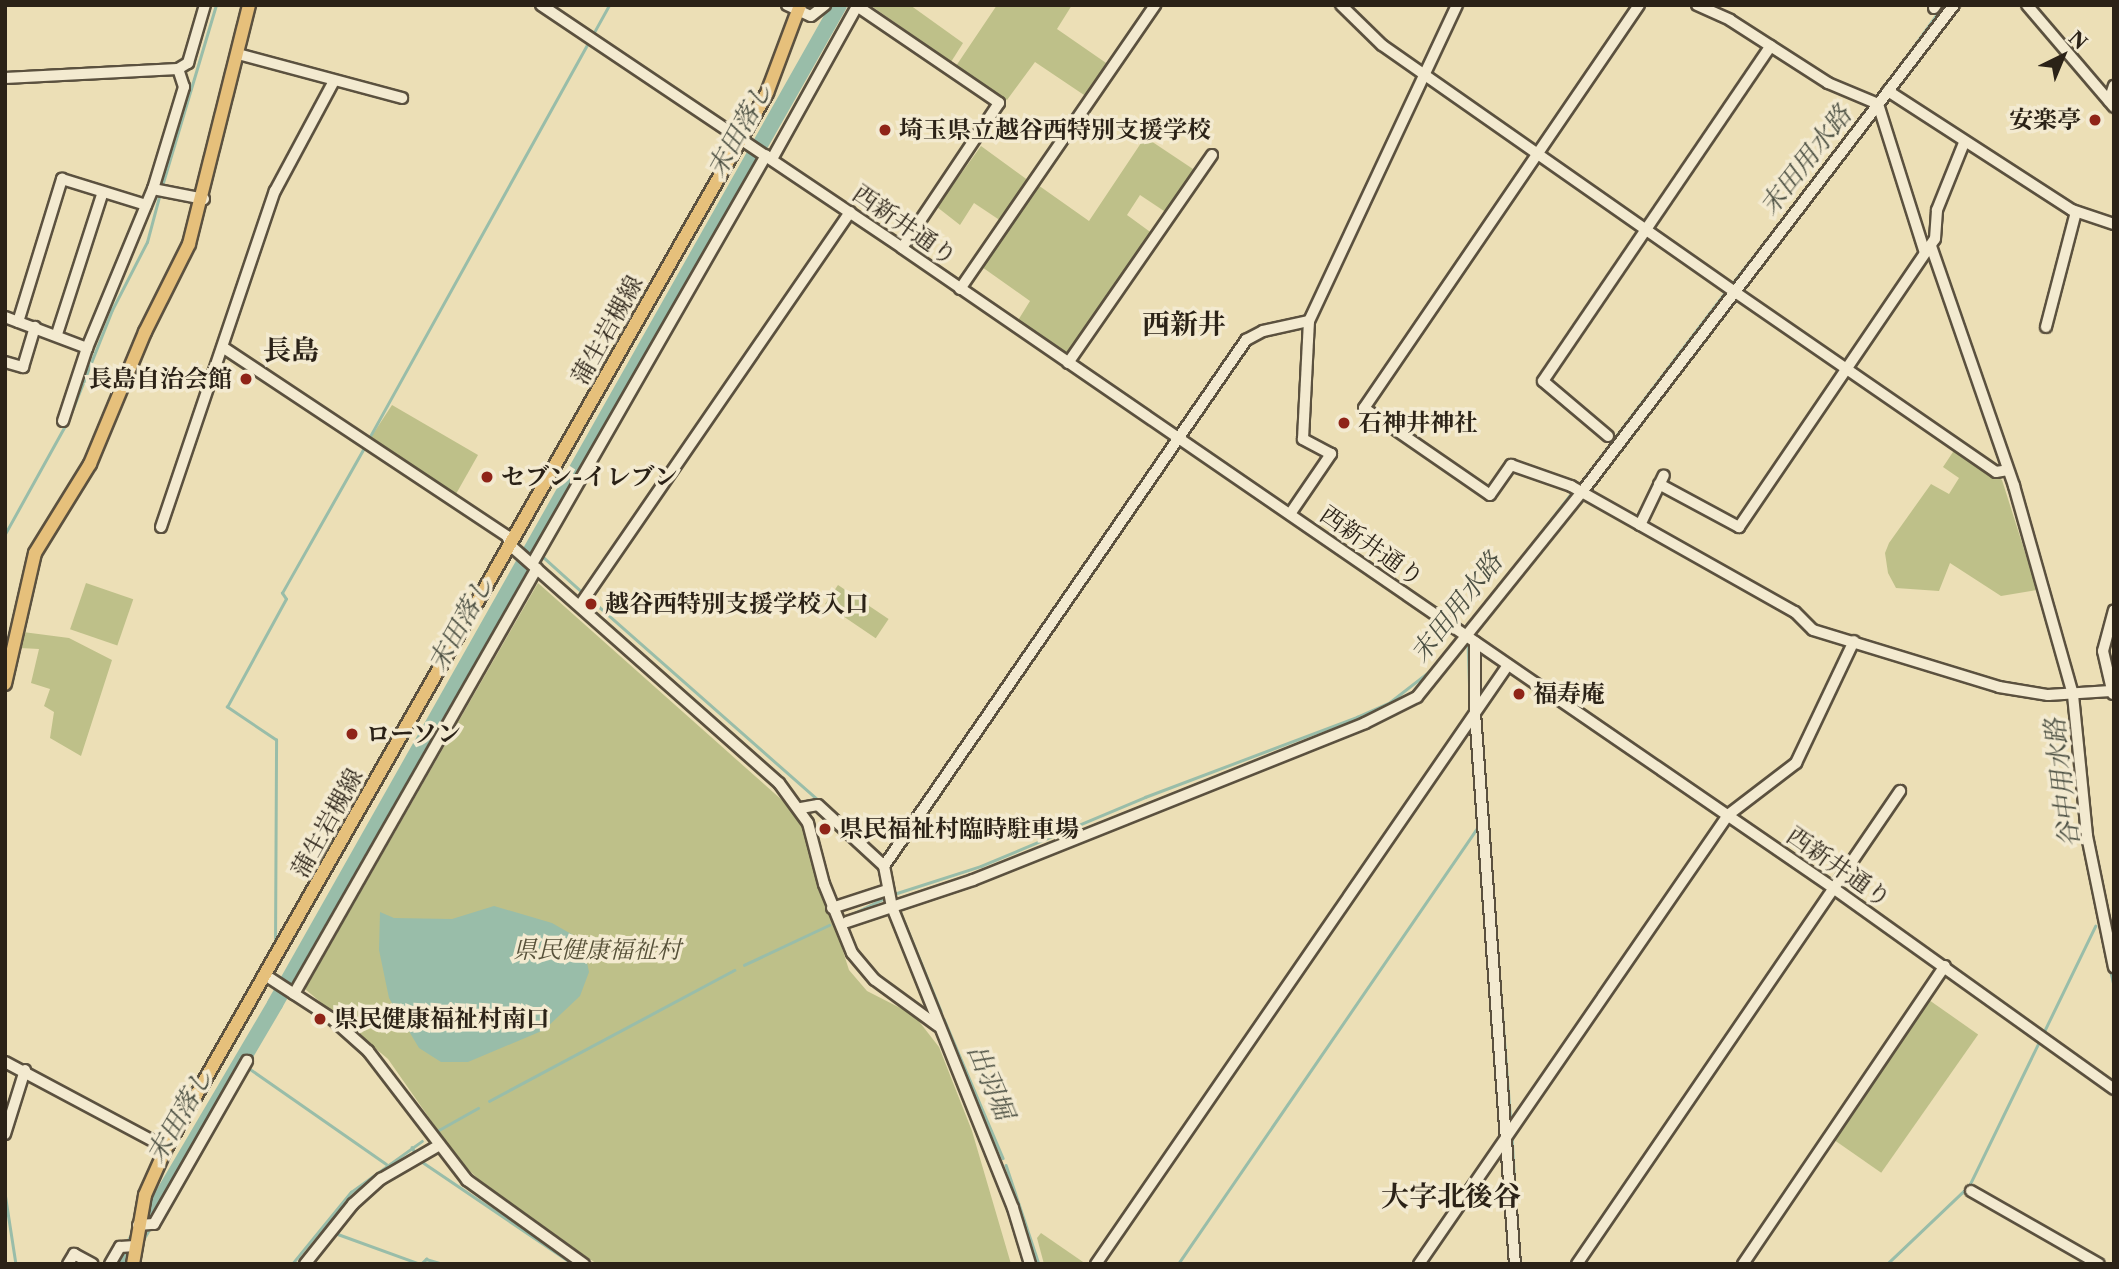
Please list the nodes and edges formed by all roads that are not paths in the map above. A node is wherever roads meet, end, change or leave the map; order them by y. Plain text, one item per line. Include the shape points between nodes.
1 (205, 5) edge
2 (249, 5) edge
3 (541, 5) edge
4 (825, 5) edge
5 (1155, 5) edge
6 (1341, 5) edge
7 (1457, 5) edge
8 (1639, 5) edge
9 (1698, 5) edge
10 (1954, 5) edge
11 (2026, 5) edge
12 (795, 7) edge
13 (1771, 46) junction
14 (238, 54) junction
15 (178, 69) junction
16 (1424, 74) junction
17 (5, 78) edge
18 (334, 81) junction
19 (2114, 86) edge
20 (1888, 91) junction
21 (402, 98) dead end
22 (1878, 104) junction
23 (2111, 104) edge
24 (741, 139) junction
25 (1964, 143) junction
26 (1539, 153) junction
27 (1212, 155) dead end
28 (769, 157) junction
29 (153, 189) junction
30 (103, 192) junction
31 (204, 199) junction
32 (146, 205) junction
33 (850, 212) junction
34 (2076, 212) junction
35 (2114, 224) edge
36 (1647, 228) junction
37 (902, 247) junction
38 (1928, 249) junction
39 (960, 289) junction
40 (1735, 292) junction
41 (5, 317) edge
42 (18, 321) junction
43 (1309, 321) junction
44 (36, 327) junction
45 (2046, 327) dead end
46 (57, 334) junction
47 (87, 348) junction
48 (224, 348) junction
49 (5, 362) edge
50 (1069, 363) junction
51 (1846, 366) junction
52 (63, 421) dead end
53 (1608, 436) dead end
54 (1178, 439) junction
55 (2008, 470) junction
56 (1582, 492) junction
57 (1290, 514) junction
58 (1640, 525) junction
59 (161, 527) dead end
60 (511, 545) junction
61 (535, 566) junction
62 (580, 605) junction
63 (2114, 610) edge
64 (1471, 640) junction
65 (1854, 641) junction
66 (1508, 665) junction
67 (5, 684) edge
68 (2112, 693) edge
69 (2073, 695) junction
70 (1475, 713) junction
71 (1900, 791) dead end
72 (801, 808) junction
73 (1728, 815) junction
74 (884, 866) junction
75 (887, 890) junction
76 (1836, 890) junction
77 (892, 907) junction
78 (832, 908) junction
79 (847, 922) dead end
80 (2109, 927) edge
81 (1945, 966) junction
82 (2114, 967) edge
83 (265, 975) junction
84 (294, 994) junction
85 (938, 1026) junction
86 (247, 1061) dead end
87 (5, 1062) edge
88 (25, 1070) junction
89 (2114, 1088) edge
90 (5, 1134) edge
91 (1507, 1136) junction
92 (438, 1146) junction
93 (166, 1148) junction
94 (1971, 1191) dead end
95 (138, 1225) junction
96 (135, 1246) junction
97 (68, 1264) edge
98 (93, 1264) edge
99 (110, 1264) edge
100 (133, 1264) edge
101 (304, 1264) edge
102 (584, 1264) edge
103 (1030, 1264) edge
104 (1096, 1264) edge
105 (1419, 1264) edge
106 (1515, 1264) edge
107 (1577, 1264) edge
108 (1743, 1264) edge
109 (2099, 1264) edge

1 - 15 street via 188,63
2 - 14 main road
3 - 24 street, 西新井通り
4 - 12 street via 817,16
5 - 39 street
6 - 16 street via 1382,45
7 - 16 street
8 - 26 street
9 - 13 street
10 - 20 street
11 - 23 street
12 - 24 main road, 蒲生岩槻線 via 783,59
13 - 22 street via 1828,83
13 - 36 street
14 - 18 street
14 - 31 main road
15 - 17 street
15 - 29 street via 184,87
16 - 26 street
16 - 43 street
18 - 21 street
18 - 48 street via 275,191
19 - 23 street
20 - 22 street
20 - 25 street
22 - 38 street
22 - 40 street
24 - 28 street, 西新井通り
24 - 60 main road, 蒲生岩槻線
25 - 34 street
25 - 38 street via 1937,210
26 - 36 street
26 - 56 street via 1450,283 1440,289 1364,408 1490,495 1511,466
27 - 50 street
28 - 33 street, 西新井通り
28 - 37 street via 857,6 999,103
28 - 61 street
29 - 31 street
29 - 32 street
30 - 32 street
30 - 42 street via 62,178
30 - 46 street
31 - 67 main road via 175,279 145,332 90,464 35,553
32 - 47 street
33 - 37 street, 西新井通り
33 - 62 street
34 - 35 street
34 - 45 street
36 - 40 street
36 - 53 street via 1543,381
37 - 39 street, 西新井通り
38 - 51 street
38 - 55 street
39 - 50 street, 西新井通り
40 - 51 street
40 - 56 street
41 - 42 street
42 - 44 street
43 - 54 street via 1263,331 1246,340
43 - 57 street via 1303,439 1331,454
44 - 46 street
44 - 49 street via 23,367
46 - 47 street
47 - 52 street
48 - 59 street
48 - 60 street via 507,536
50 - 54 street, 西新井通り
51 - 55 street via 1996,472
51 - 58 street via 1738,527 1662,479
54 - 57 street, 西新井通り
54 - 74 street
55 - 69 street
56 - 58 street
56 - 64 street
57 - 64 street, 西新井通り
58 - 65 street via 1796,612 1813,630
60 - 61 street
60 - 83 main road, 蒲生岩槻線
61 - 62 street
61 - 84 street
62 - 72 street via 779,783
63 - 68 street via 2103,651
64 - 66 street, 西新井通り
64 - 70 street
64 - 77 street via 1417,697 1365,723 972,880
65 - 69 street via 1999,687
65 - 73 street via 1796,763
66 - 70 street
66 - 73 street, 西新井通り
68 - 69 street
69 - 80 street via 2087,836
70 - 91 street
70 - 104 street
71 - 76 street
72 - 74 street via 818,805
72 - 78 street
73 - 76 street, 西新井通り
73 - 91 street
74 - 75 street
75 - 77 street
75 - 78 street
76 - 81 street, 西新井通り
76 - 107 street
77 - 79 street
77 - 85 street
78 - 85 street via 862,968
80 - 82 street
81 - 89 street, 西新井通り
81 - 108 street
83 - 84 street
83 - 93 main road, 蒲生岩槻線
84 - 92 street via 331,1018 368,1051
85 - 103 street via 1013,1208
86 - 95 street via 154,1224
87 - 88 street
88 - 90 street
88 - 93 street
91 - 105 street
91 - 106 street
92 - 101 street via 407,1160 374,1185
92 - 102 street via 479,1190
93 - 95 main road, 蒲生岩槻線 via 145,1195
94 - 109 street
95 - 96 main road, 蒲生岩槻線
96 - 99 street via 120,1247
96 - 100 main road, 蒲生岩槻線
97 - 98 street via 74,1254

